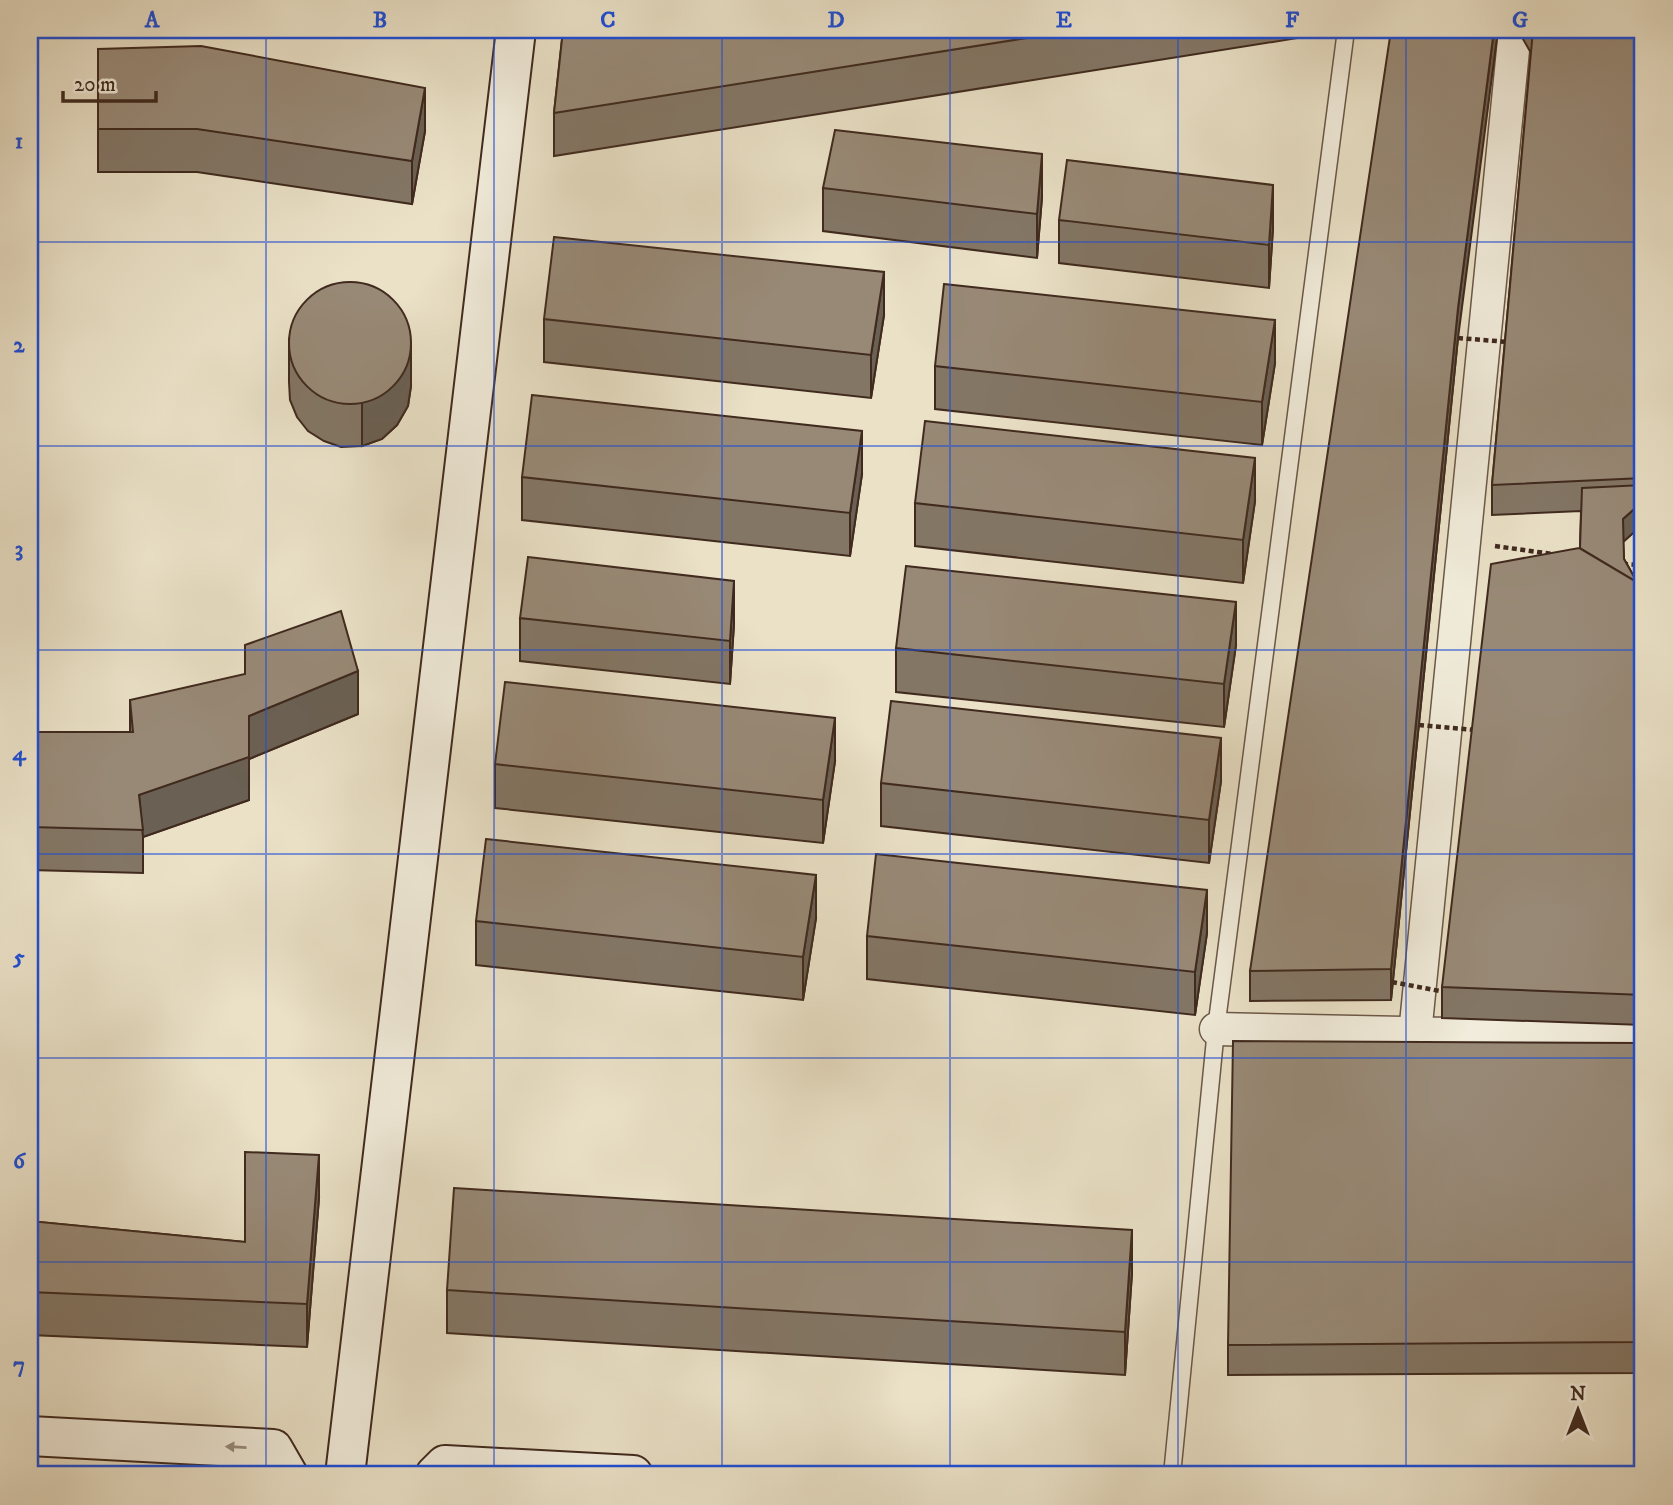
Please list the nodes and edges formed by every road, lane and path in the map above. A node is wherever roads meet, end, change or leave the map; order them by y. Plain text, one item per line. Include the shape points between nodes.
1 (516, 30) edge
2 (1346, 30) edge
3 (1515, 30) edge
4 (1458, 338) edge
5 (1521, 342) edge
6 (1464, 542) junction
7 (1556, 555) edge
8 (1623, 564) edge
9 (1643, 565) edge
10 (1419, 725) edge
11 (1488, 730) edge
12 (1392, 982) edge
13 (1458, 992) edge
14 (1216, 1029) junction
15 (1415, 1034) junction
16 (1643, 1038) edge
17 (30, 1436) edge
18 (1567, 1469) dead end
19 (1643, 1472) edge
20 (288, 1475) edge
21 (345, 1475) edge
22 (435, 1475) edge
23 (633, 1475) edge
24 (1172, 1475) edge

1 - 21 street
2 - 14 lane
3 - 6 street
4 - 5 path, bridge
6 - 7 path
6 - 15 street
8 - 9 path
10 - 11 path, bridge
12 - 13 path, bridge
14 - 15 street
14 - 24 lane
15 - 16 street
20 -> 17 street via 274,1449
18 - 19 path
22 - 23 street via 445,1465

